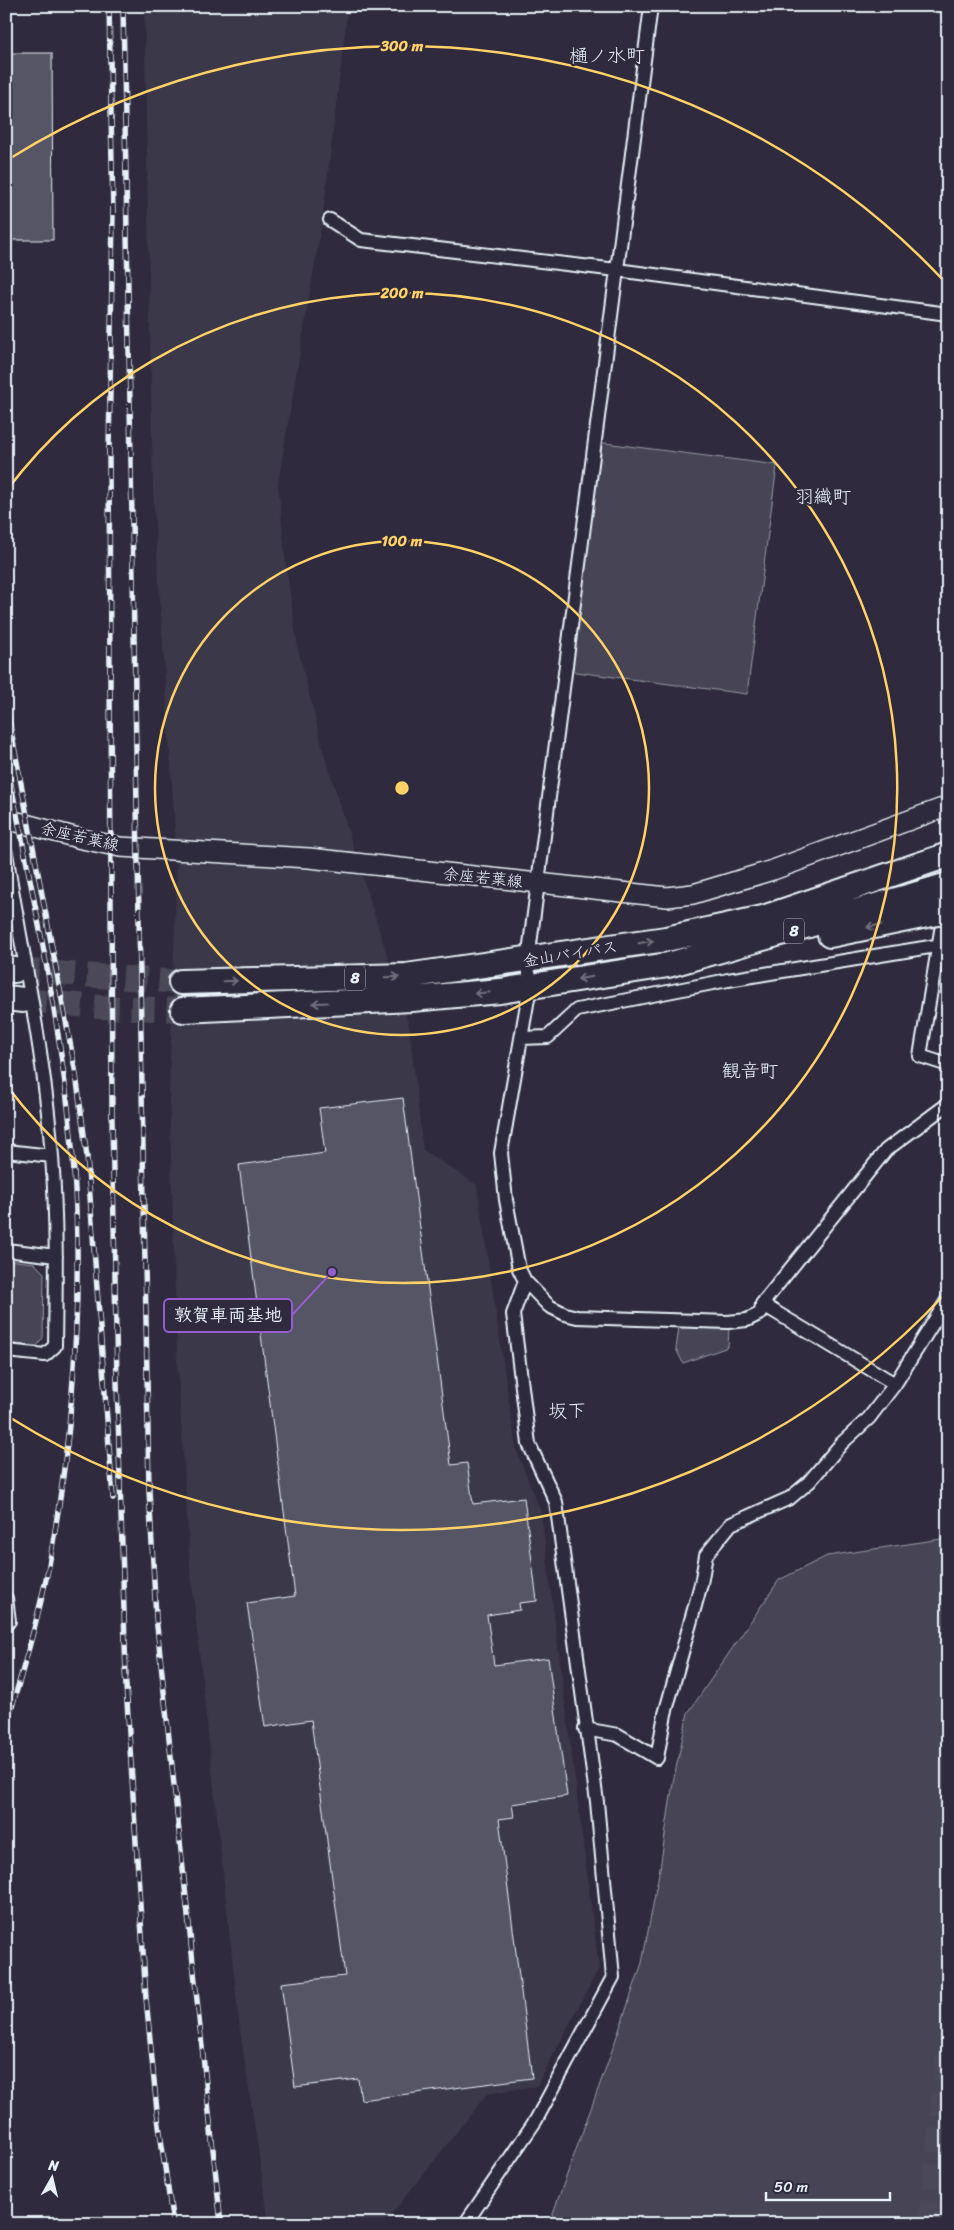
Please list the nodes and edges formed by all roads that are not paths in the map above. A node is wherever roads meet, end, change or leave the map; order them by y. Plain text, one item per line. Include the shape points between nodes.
1 (651, 6) edge
2 (330, 220) dead end
3 (617, 270) junction
4 (948, 314) edge
5 (948, 806) edge
6 (6, 819) edge
7 (6, 853) edge
8 (948, 855) edge
9 (948, 870) edge
10 (948, 881) edge
11 (539, 883) junction
12 (948, 885) edge
13 (918, 889) junction
14 (948, 911) edge
15 (944, 945) edge
16 (528, 960) junction
17 (181, 982) tunnel mouth
18 (530, 986) junction
19 (183, 1010) tunnel mouth
20 (521, 1038) junction
21 (948, 1065) edge
22 (948, 1104) edge
23 (6, 1151) edge
24 (52, 1156) junction
25 (6, 1250) edge
26 (56, 1256) junction
27 (525, 1281) junction
28 (948, 1299) edge
29 (762, 1304) junction
30 (6, 1351) edge
31 (895, 1384) junction
32 (6, 1598) edge
33 (6, 1624) edge
34 (586, 1729) junction
35 (465, 2224) edge

1 - 3 street
2 - 3 street via 360,240
3 - 4 street
3 - 11 street
5 - 11 main road, 余座若葉線 via 774,870 693,894 667,897
6 - 11 main road, 余座若葉線 via 120,846 309,858
7 - 24 street via 37,1030
8 - 13 highway, 金山バイパス / 8
9 - 13 highway
10 - 15 street
11 - 16 street
12 - 13 highway, 金山バイパス / 8, bridge
13 - 14 highway, bridge
16 -> 13 highway, 金山バイパス / 8 via 666,939
13 -> 18 highway, 金山バイパス / 8 via 668,965
15 - 20 street via 728,980 577,1010 548,1037
15 - 21 street via 920,1056
17 -> 16 highway, 金山バイパス / 8 via 406,976
16 - 18 street
18 -> 19 highway, 金山バイパス / 8 via 412,999
18 - 20 street
20 - 27 street via 501,1153 512,1234 519,1269
22 - 29 street via 886,1150
23 - 24 street
24 - 26 street
25 - 26 street
26 - 30 street via 55,1346 45,1355
27 - 29 street via 549,1306 577,1317 728,1322 747,1320 761,1313
27 - 34 street via 513,1314 529,1444 556,1502
28 - 31 street
29 - 31 street
31 - 34 street via 869,1418 842,1443 809,1482 790,1498 731,1524 706,1555 665,1714 657,1758 618,1735
32 - 33 street via 9,1621
34 - 35 street via 597,1802 613,1977 536,2120

